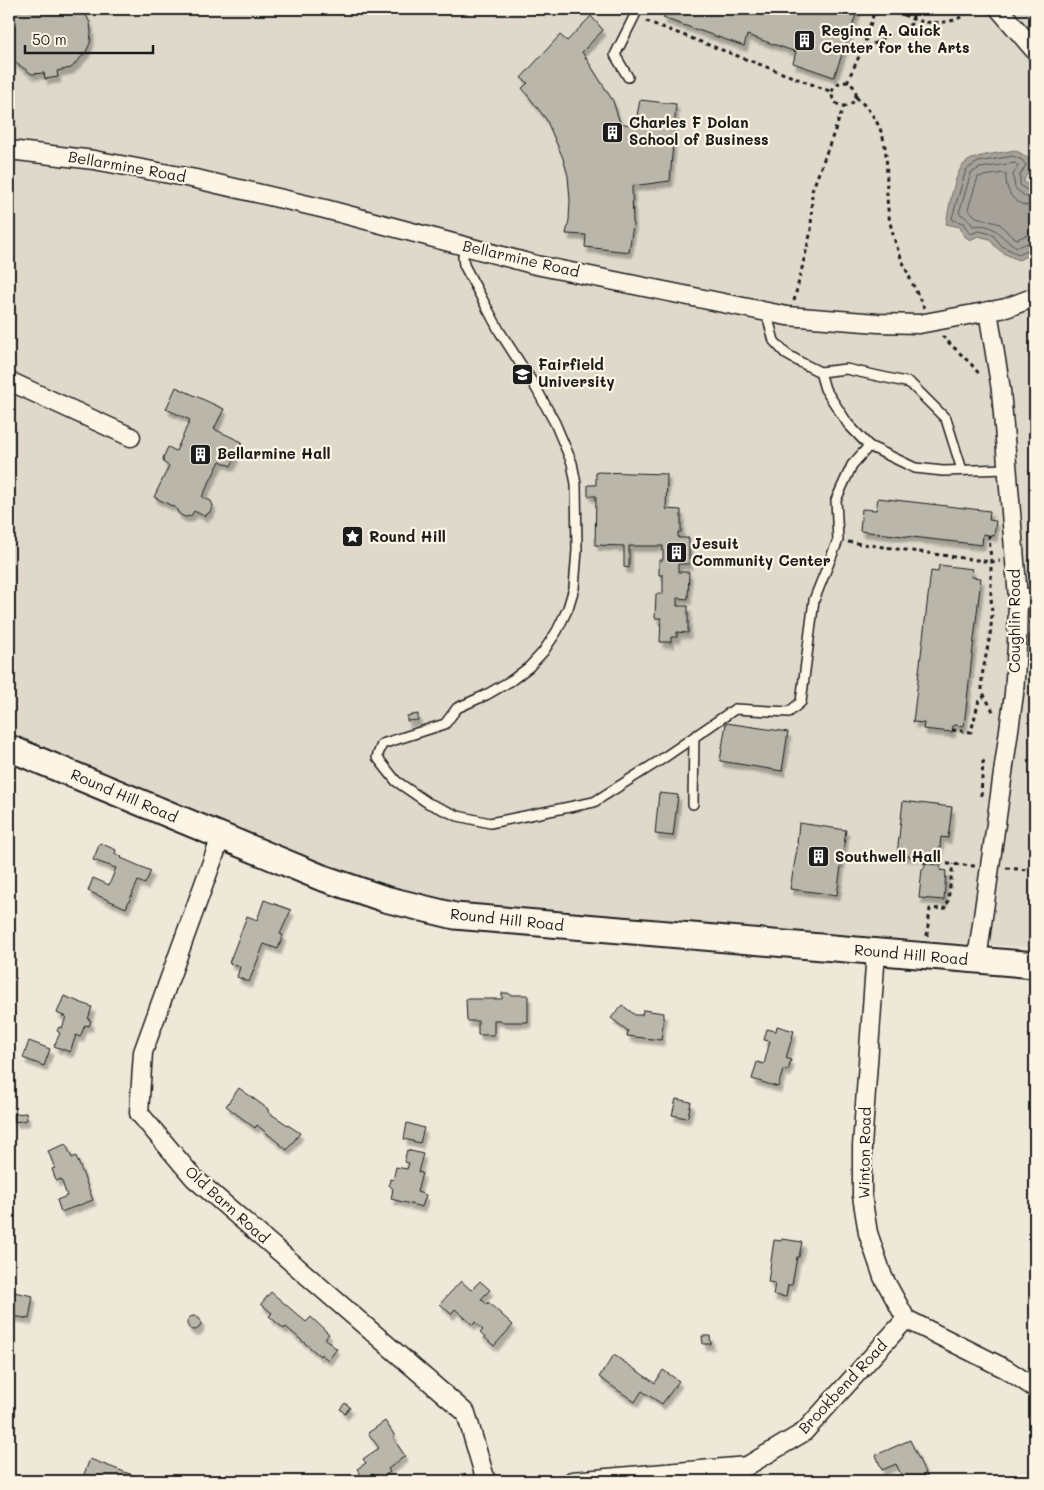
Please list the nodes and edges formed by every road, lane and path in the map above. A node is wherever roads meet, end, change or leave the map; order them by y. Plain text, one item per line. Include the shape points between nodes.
1 (615, 9) edge
2 (875, 9) edge
3 (898, 9) edge
4 (915, 9) edge
5 (972, 9) edge
6 (1000, 9) edge
7 (636, 13) edge
8 (912, 19) junction
9 (863, 49) junction
10 (1035, 51) edge
11 (628, 78) dead end
12 (847, 82) junction
13 (832, 92) junction
14 (856, 97) junction
15 (844, 106) junction
16 (9, 150) edge
17 (465, 246) junction
18 (1035, 297) edge
19 (766, 311) junction
20 (988, 312) junction
21 (790, 316) junction
22 (930, 322) junction
23 (820, 372) junction
24 (9, 381) edge
25 (985, 382) dead end
26 (131, 437) dead end
27 (869, 446) junction
28 (1008, 469) junction
29 (962, 470) junction
30 (989, 535) dead end
31 (838, 540) junction
32 (1008, 560) dead end
33 (991, 562) junction
34 (1027, 598) edge
35 (985, 696) junction
36 (997, 719) dead end
37 (952, 730) dead end
38 (694, 737) junction
39 (9, 748) edge
40 (994, 760) dead end
41 (980, 798) dead end
42 (693, 804) dead end
43 (221, 837) junction
44 (953, 864) dead end
45 (876, 952) junction
46 (924, 956) junction
47 (977, 960) junction
48 (1035, 964) edge
49 (906, 1320) junction
50 (1035, 1388) edge
51 (486, 1481) edge
52 (572, 1481) edge

1 - 7 path
2 - 9 path
3 - 8 path
4 - 8 path
5 - 8 path via 944,23
6 - 10 street
7 - 11 lane via 615,55
7 - 13 path
8 - 9 path via 911,24
9 - 12 path
12 - 13 path via 839,82
12 - 14 path via 856,89
13 - 15 path via 834,100
14 - 15 path via 851,104
14 - 22 path via 881,128 888,167 890,222 905,268
15 - 21 path via 812,191 811,231
16 - 17 street, Bellarmine Road via 94,160 196,179
17 - 19 street, Bellarmine Road via 536,265
17 - 38 lane via 464,265 500,332 536,388 572,463 576,484 577,540 574,588 557,631 529,667 493,691 457,708 445,724 382,744 377,757 396,781 428,803 458,816 490,823 594,802
18 - 20 street, Bellarmine Road
19 - 21 street, Bellarmine Road
19 - 23 lane via 774,341 786,354
20 - 22 street, Bellarmine Road
20 - 28 street, Coughlin Road via 1001,390
21 - 22 street, Bellarmine Road via 878,323
22 - 25 path
23 - 27 lane via 825,388 848,424
23 - 29 lane via 846,369 910,383 946,419
24 - 26 street
27 - 29 lane via 915,468
27 - 31 lane via 852,465 836,500
28 - 29 lane
28 - 34 street, Coughlin Road
30 - 33 path
31 - 33 path
31 - 38 lane via 814,600 801,702 789,712 735,709
32 - 33 path
33 - 35 path via 992,616 982,676
34 - 47 street, Coughlin Road via 1017,646 1014,694
35 - 36 path
35 - 37 path via 979,700 972,732
38 - 42 lane
39 - 43 main road, Round Hill Road
40 - 41 path via 983,762
43 - 45 main road, Round Hill Road via 320,877 455,916
43 - 51 street, Old Barn Road via 143,1052 139,1113 194,1178 466,1413
44 - 46 path via 947,908 930,909
45 - 46 main road, Round Hill Road
45 - 49 street, Winton Road via 862,1146 862,1196 868,1233 883,1277
46 - 47 main road, Round Hill Road
47 - 48 main road, Round Hill Road
49 - 50 street via 1006,1368
49 - 52 street, Brookbend Road via 804,1432 747,1466

